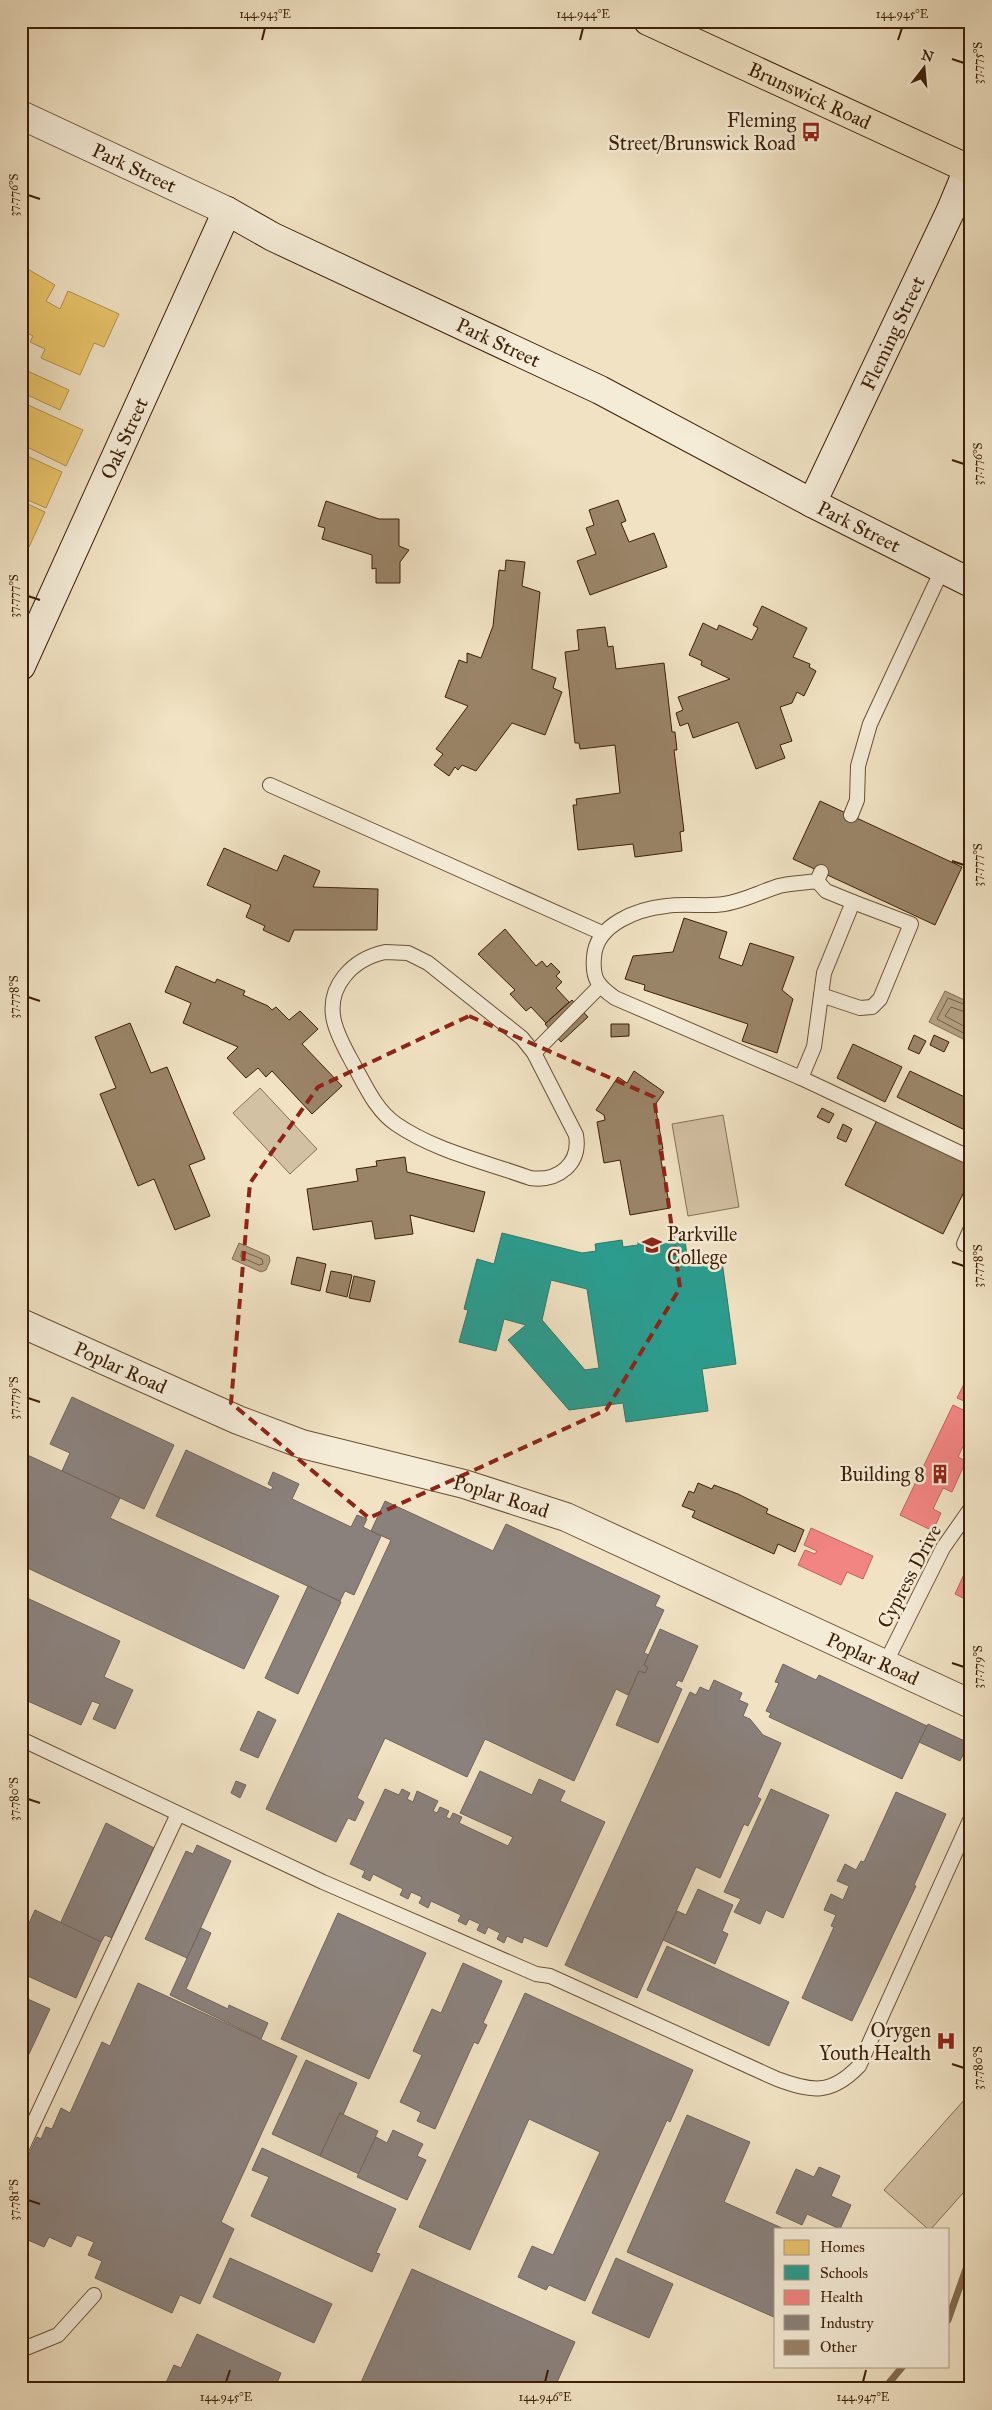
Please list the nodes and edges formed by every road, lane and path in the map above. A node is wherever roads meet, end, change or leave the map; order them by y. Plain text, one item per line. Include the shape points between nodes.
1 (648, 21) edge
2 (21, 115) edge
3 (970, 167) edge
4 (227, 211) junction
5 (812, 503) junction
6 (942, 570) junction
7 (971, 583) edge
8 (21, 666) edge
9 (270, 785) dead end
10 (851, 815) dead end
11 (853, 902) junction
12 (602, 933) junction
13 (599, 987) junction
14 (821, 995) junction
15 (534, 1052) junction
16 (801, 1078) junction
17 (971, 1158) edge
18 (971, 1228) edge
19 (964, 1244) dead end
20 (21, 1323) edge
21 (971, 1508) edge
22 (885, 1664) junction
23 (971, 1704) edge
24 (21, 1740) edge
25 (178, 1814) junction
26 (971, 1818) edge
27 (21, 2150) edge
28 (94, 2295) dead end
29 (21, 2350) edge

1 - 3 main road, Brunswick Road
2 - 4 street, Park Street
3 - 5 street, Fleming Street
4 - 5 street, Park Street via 272,237 600,390
4 - 8 street, Oak Street
5 - 6 street, Park Street
6 - 7 street, Park Street
6 - 10 lane via 870,724 858,766 857,800
9 - 12 lane
11 - 12 lane via 826,891 819,877 723,904 644,910
11 - 14 lane via 824,973
11 - 14 lane via 911,924 880,999 872,1007 860,1008
12 - 13 lane via 594,950 594,974
13 - 15 lane
13 - 16 lane via 615,998
14 - 16 lane via 814,1047
15 - 15 lane via 573,1127 577,1142 574,1159 569,1166 553,1178 542,1180 430,1142 386,1116 374,1101 340,1038 334,1019 335,999 342,979 360,960 385,952 408,953 418,956 445,975 508,1026
16 - 17 lane
18 - 19 lane
20 - 22 street, Poplar Road via 238,1420 302,1444 464,1484 566,1517
21 - 22 lane, Cypress Drive via 943,1548
22 - 23 street, Poplar Road
24 - 25 lane
25 - 26 lane via 323,1882 536,1974 550,1976 805,2089 825,2088 848,2077 859,2066
25 - 27 lane
28 - 29 lane via 58,2335

